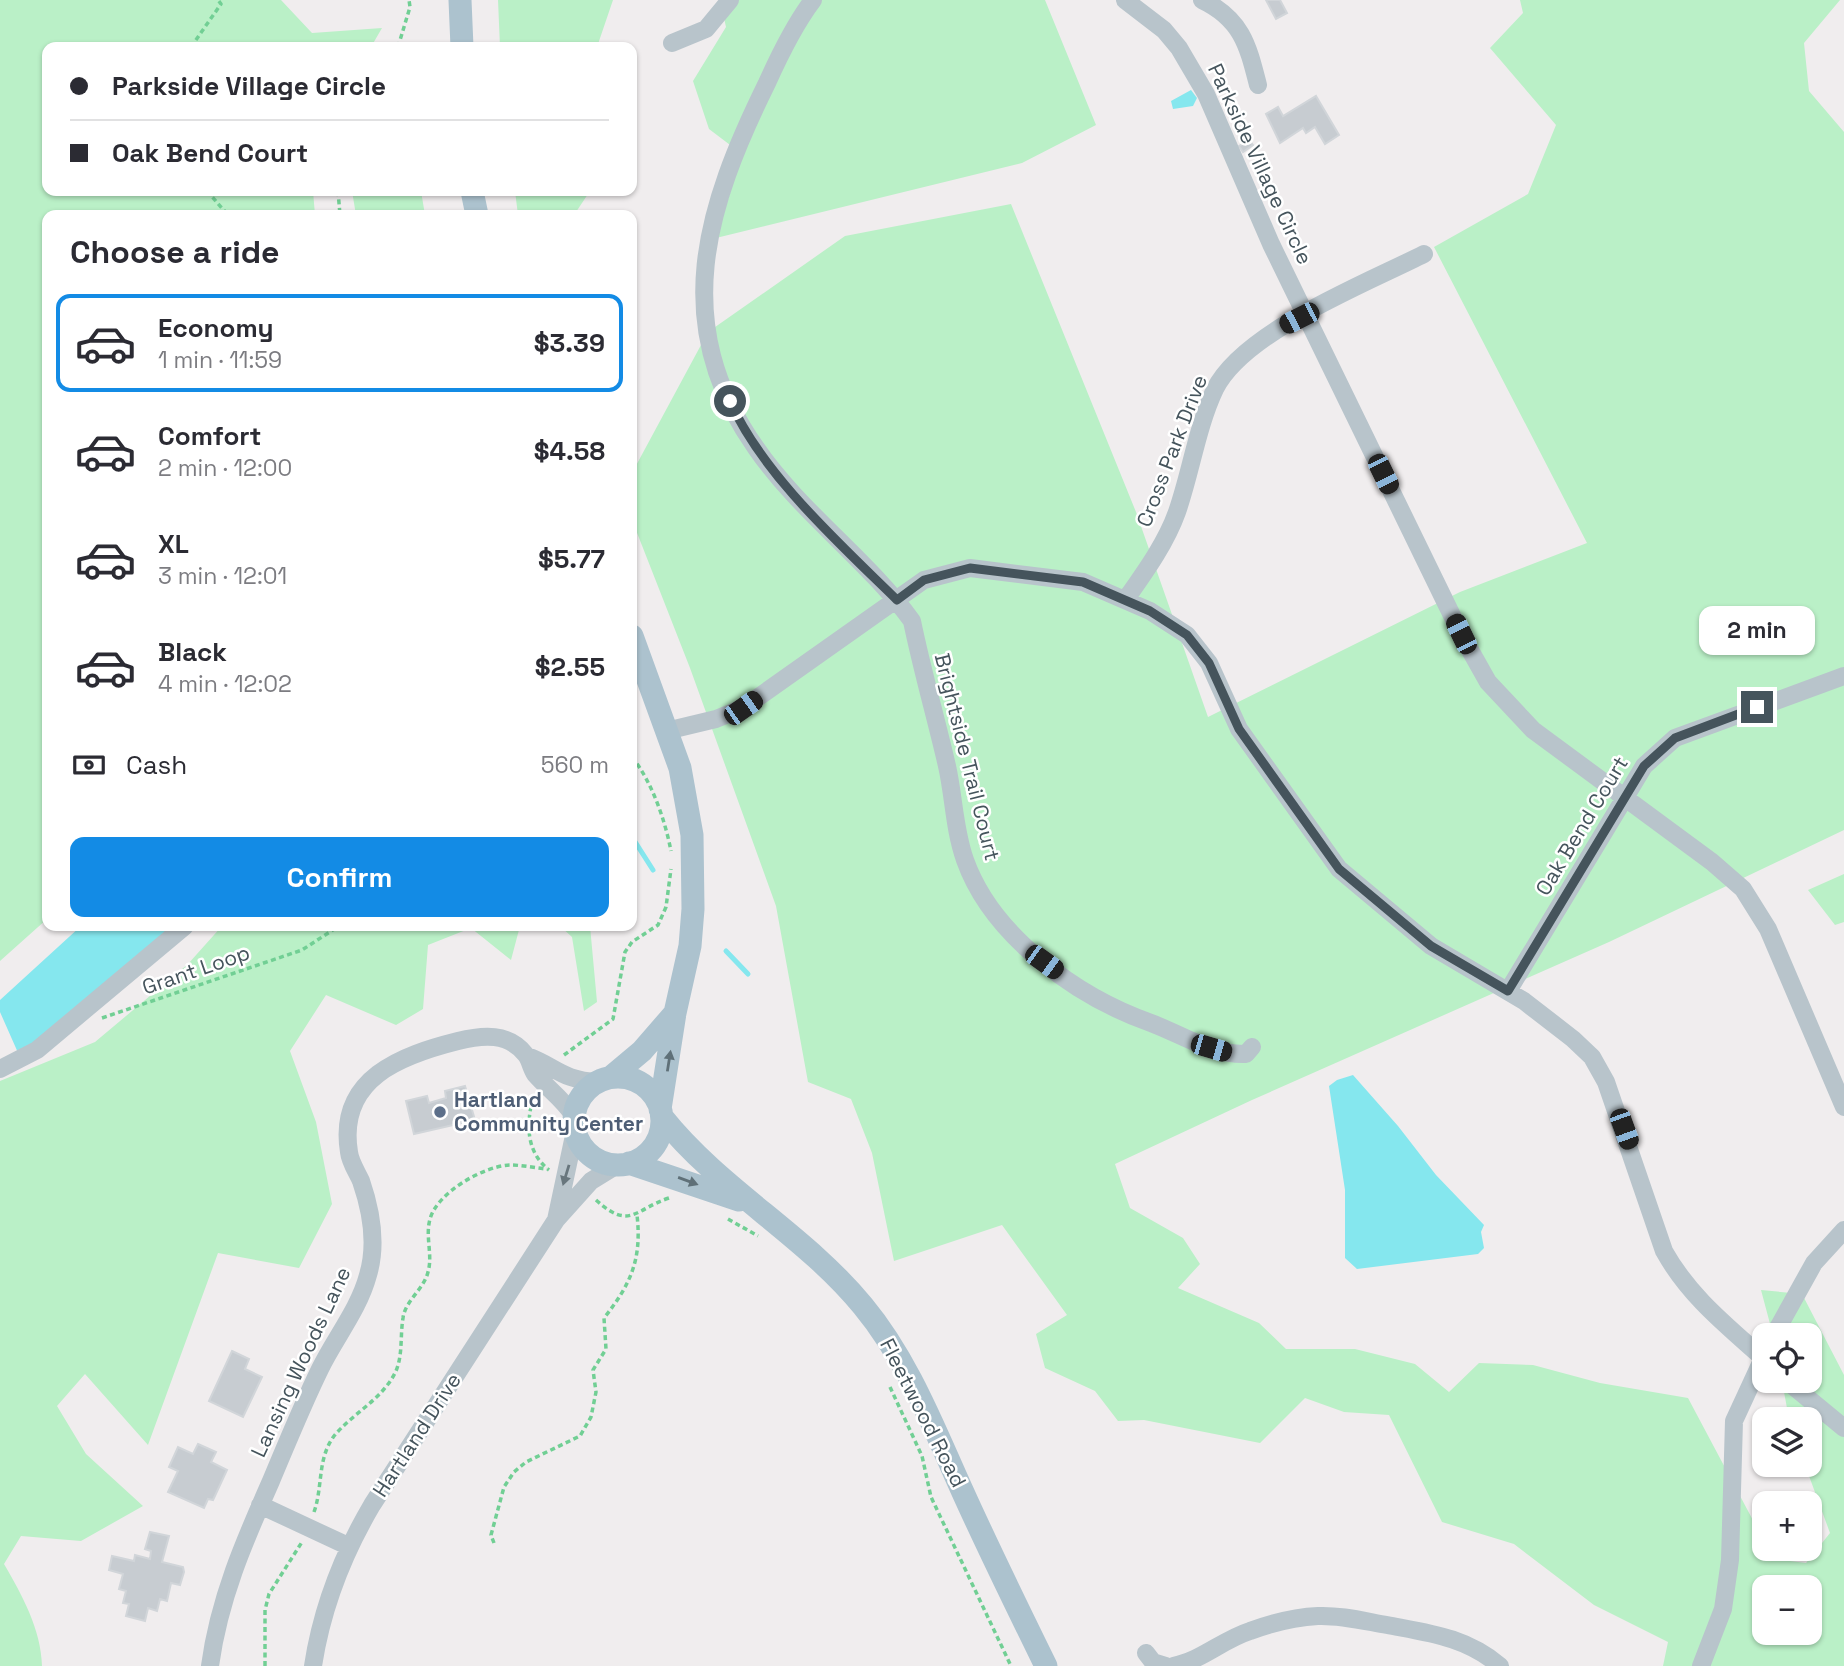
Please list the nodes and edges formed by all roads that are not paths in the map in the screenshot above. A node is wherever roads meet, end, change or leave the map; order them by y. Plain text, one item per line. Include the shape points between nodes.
1 (460, 0) edge
2 (730, 0) edge
3 (813, 0) edge
4 (1125, 0) edge
5 (1202, 0) edge
6 (462, 42) edge
7 (672, 43) dead end
8 (1258, 85) dead end
9 (1424, 254) dead end
10 (1305, 315) junction
11 (1126, 599) junction
12 (897, 600) junction
13 (637, 650) edge
14 (1844, 676) edge
15 (666, 731) junction
16 (1625, 799) junction
17 (179, 931) edge
18 (1508, 991) junction
19 (675, 1013) junction
20 (1252, 1047) dead end
21 (527, 1056) junction
22 (0, 1069) edge
23 (605, 1079) junction
24 (1844, 1107) edge
25 (661, 1113) junction
26 (575, 1124) junction
27 (623, 1164) junction
28 (746, 1202) junction
29 (556, 1220) junction
30 (1844, 1230) edge
31 (1781, 1323) edge
32 (1752, 1347) edge
33 (1752, 1383) edge
34 (1802, 1393) edge
35 (1844, 1428) edge
36 (260, 1504) junction
37 (348, 1546) junction
38 (1146, 1653) dead end
39 (210, 1666) edge
40 (313, 1666) edge
41 (1046, 1666) edge
42 (1166, 1666) edge
43 (1173, 1666) edge
44 (1500, 1666) edge
45 (1701, 1666) edge

1 - 6 main road
2 - 7 street via 706,29
3 - 12 street via 775,63 732,157 708,240 703,270 705,308 724,388 756,449
4 - 10 street, Parkside Village Circle via 1179,48
5 - 8 street via 1217,7 1239,29 1250,46
9 - 10 street, Cross Park Drive
10 - 11 street, Cross Park Drive via 1255,347 1215,390 1174,520
10 - 16 street, Parkside Village Circle via 1488,682 1550,745
11 - 12 street via 1083,582 970,568 924,580
11 - 18 street via 1187,635 1209,663 1239,729 1339,869 1431,946
12 - 15 street via 743,708
12 - 20 street, Brightside Trail Court via 912,621 965,860 999,920 1044,962 1123,1011 1191,1042 1231,1054 1246,1054
13 - 15 main road, Hartland Drive
14 - 16 street, Oak Bend Court via 1675,738 1644,766
15 - 19 main road, Hartland Drive via 686,796 694,869 690,946
16 - 18 street, Oak Bend Court
16 - 24 street, Parkside Village Circle via 1743,889 1768,929
17 - 22 street via 37,1050
18 - 32 street via 1591,1057 1606,1082 1664,1251 1694,1296
19 - 23 main road, Hartland Drive via 642,1051
25 -> 19 main road, Hartland Drive
21 - 23 street, Lansing Woods Lane via 569,1079
21 - 26 street, Lansing Woods Lane via 534,1072 557,1093
21 - 36 street, Lansing Woods Lane via 503,1038 468,1039 398,1059 378,1073 359,1096 349,1128 348,1153 370,1212 369,1274 301,1409
23 - 25 main road via 639,1082 651,1091
23 - 26 main road, Hartland Drive via 586,1090
25 - 27 main road, Hartland Drive via 654,1145 645,1156
25 - 28 main road, Fleetwood Road via 699,1160
26 - 27 main road via 590,1155
26 -> 29 street, Hartland Drive
27 -> 28 main road, Fleetwood Road
27 - 29 street, Hartland Drive via 591,1181
28 - 41 main road, Fleetwood Road via 805,1245 884,1333
29 - 37 street, Hartland Drive
30 - 31 street via 1814,1263
33 - 45 street via 1734,1421 1730,1560 1723,1609
34 - 35 street
36 - 37 street
36 - 39 street, Lansing Woods Lane via 229,1580
37 - 40 street, Hartland Drive via 331,1589
38 - 42 street via 1153,1662
43 - 44 street via 1246,1632 1292,1618 1319,1616 1439,1634 1470,1645

